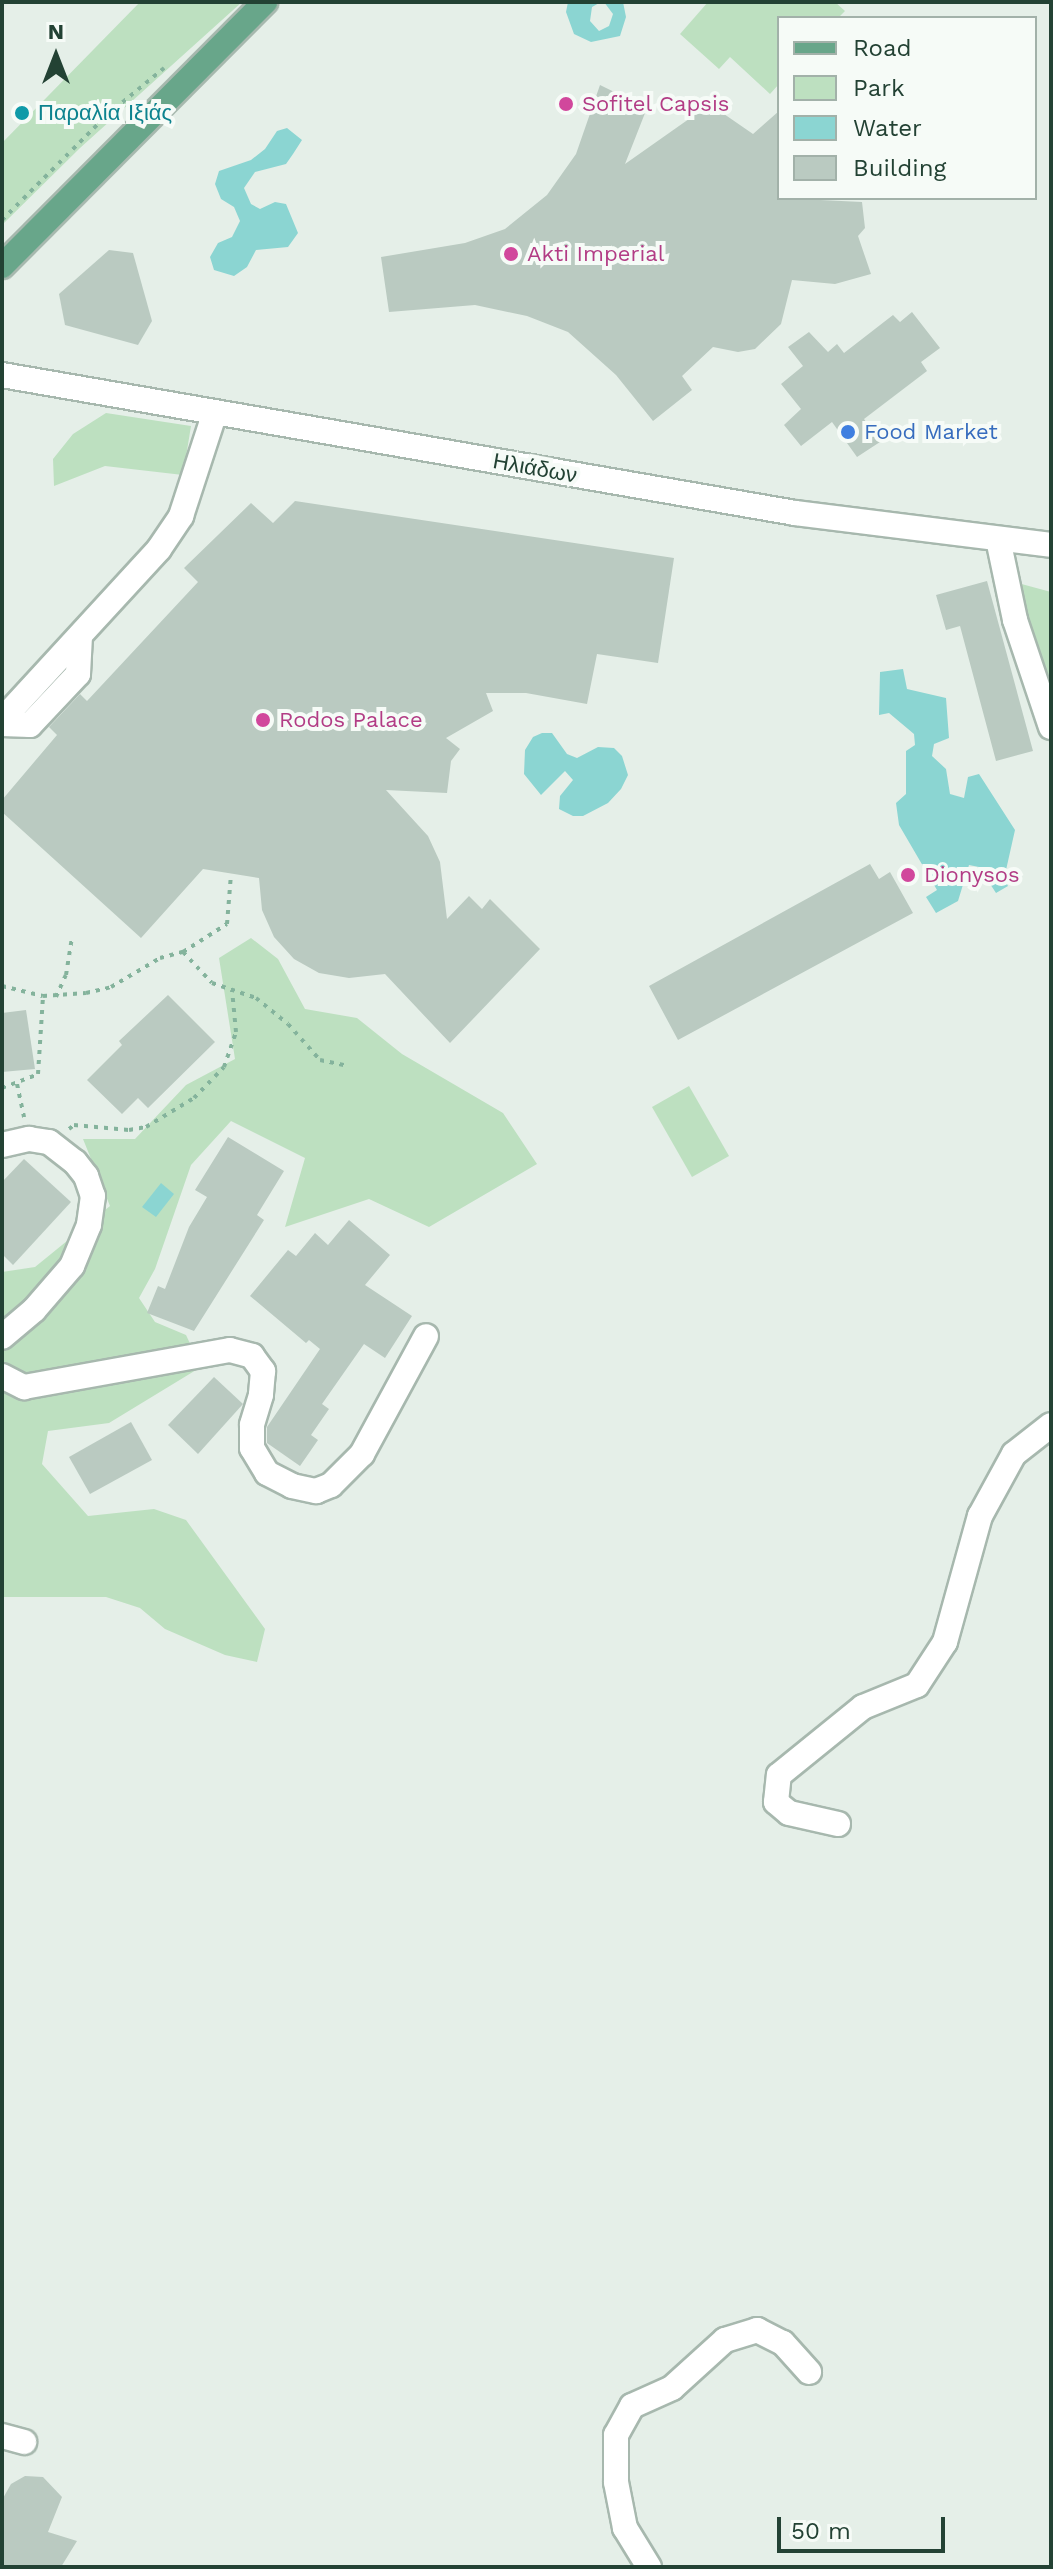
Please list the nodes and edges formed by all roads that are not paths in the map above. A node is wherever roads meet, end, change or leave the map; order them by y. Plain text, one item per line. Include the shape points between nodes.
1 (265, 2) edge
2 (2, 266) edge
3 (8, 373) edge
4 (215, 412) junction
5 (998, 539) junction
6 (1051, 545) edge
7 (2, 722) edge
8 (1051, 727) edge
9 (2, 1145) edge
10 (426, 1336) dead end
11 (2, 1337) edge
12 (2, 1376) edge
13 (1051, 1425) edge
14 (838, 1824) dead end
15 (809, 2372) dead end
16 (649, 2567) edge

1 - 2 main road
3 - 4 street, Ηλιάδων
4 - 5 street, Ηλιάδων via 795,513
4 - 7 street via 181,516 159,549
5 - 6 street, Ηλιάδων
5 - 8 street via 1015,620
9 - 11 street via 39,1140 64,1151 86,1176 93,1196 89,1225 72,1266
10 - 12 street via 362,1454 331,1485 316,1491 267,1473 252,1448 263,1371 252,1356 230,1350 24,1387
13 - 14 street via 1014,1454 980,1516 945,1642 917,1685 863,1707 779,1775 776,1802 782,1808
15 - 16 street via 783,2343 757,2330 725,2340 672,2388 632,2406 616,2435 616,2482 625,2528

